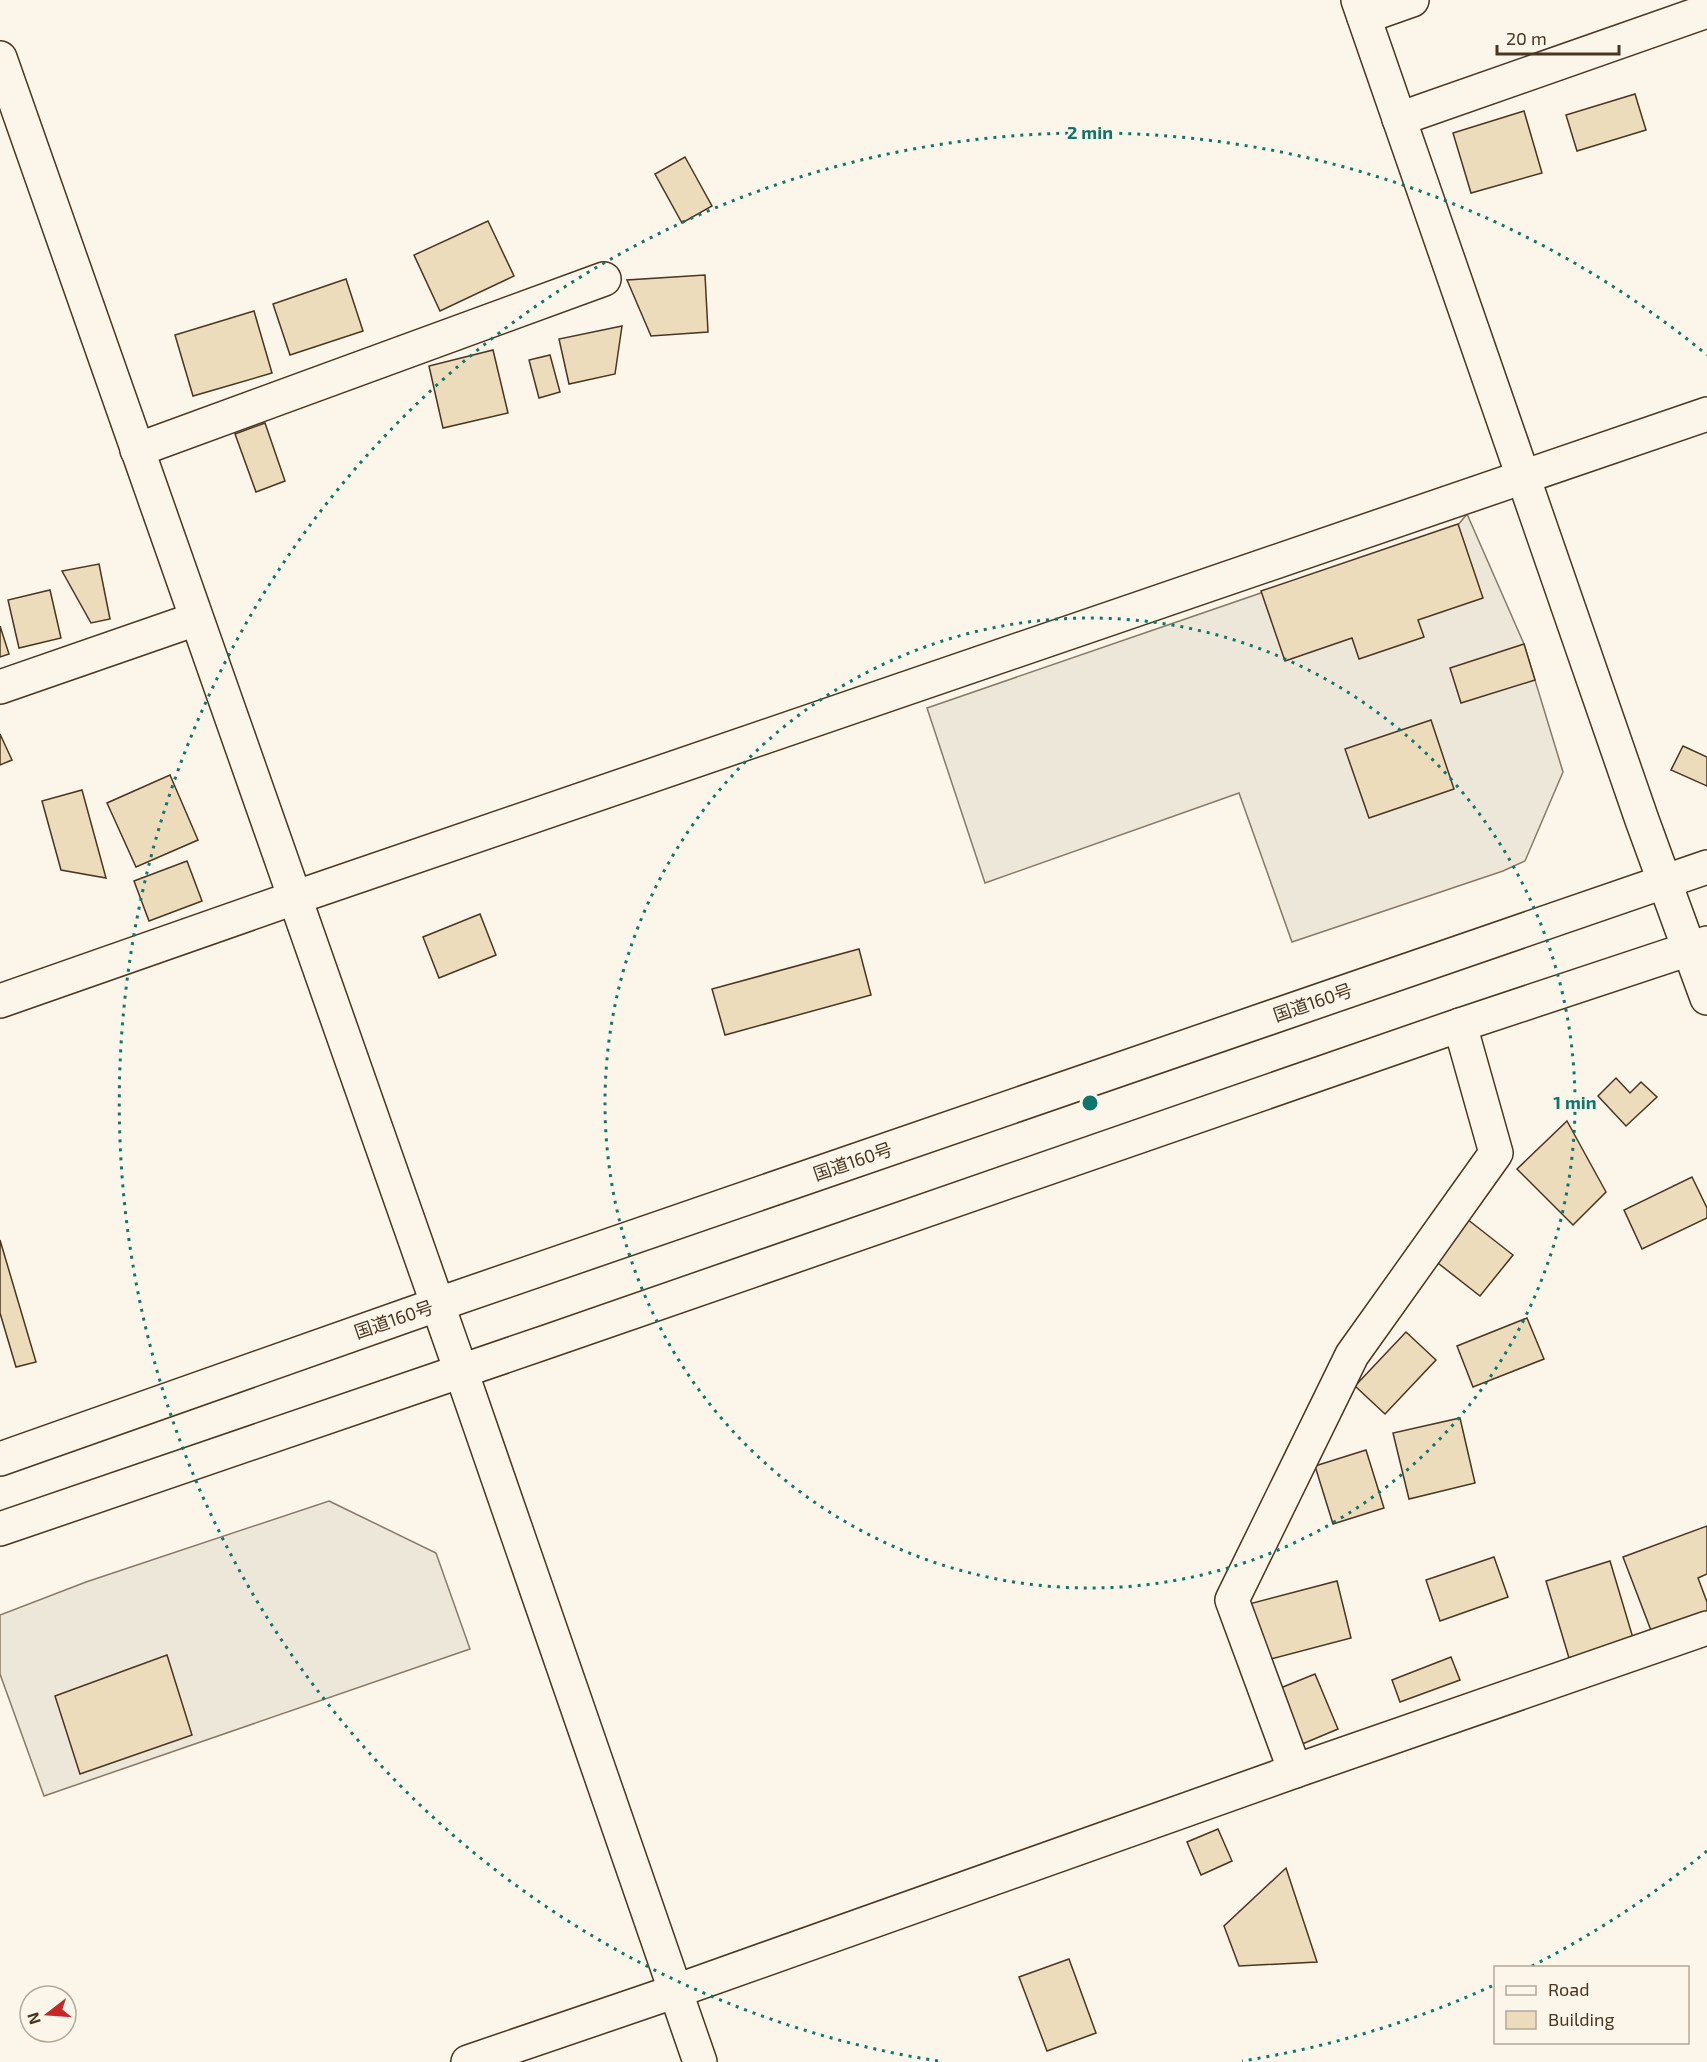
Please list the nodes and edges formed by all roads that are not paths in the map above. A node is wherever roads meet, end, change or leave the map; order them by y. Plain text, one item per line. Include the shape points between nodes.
1 (1412, 0) edge
2 (1361, 8) edge
3 (1707, 10) edge
4 (0, 58) edge
5 (1400, 118) junction
6 (604, 279) dead end
7 (1707, 414) edge
8 (137, 450) junction
9 (1523, 477) junction
10 (196, 619) junction
11 (0, 687) edge
12 (1707, 867) edge
13 (1665, 882) junction
14 (294, 898) junction
15 (1698, 946) edge
16 (1707, 998) edge
17 (0, 1001) edge
18 (1460, 1025) junction
19 (436, 1305) junction
20 (461, 1371) junction
21 (0, 1459) edge
22 (0, 1529) edge
23 (1707, 1628) edge
24 (1295, 1771) junction
25 (676, 1991) junction
26 (468, 2062) edge
27 (700, 2062) edge

1 - 2 main road
2 - 5 main road
3 - 5 main road
4 - 8 main road
5 - 9 main road
6 - 8 main road
7 - 9 main road
8 - 10 main road
9 - 13 main road
9 - 14 main road
10 - 11 main road
10 - 14 main road
12 - 13 main road, 国道160号
13 - 15 main road
13 - 19 main road, 国道160号
14 - 17 main road
14 - 19 main road
15 - 16 main road
15 - 18 main road
18 - 20 main road
18 - 24 main road via 1496,1153 1352,1355 1232,1600
19 - 20 main road
19 - 21 main road, 国道160号
20 - 22 main road
20 - 25 main road
23 - 24 main road
24 - 25 main road
25 - 26 main road
25 - 27 main road

